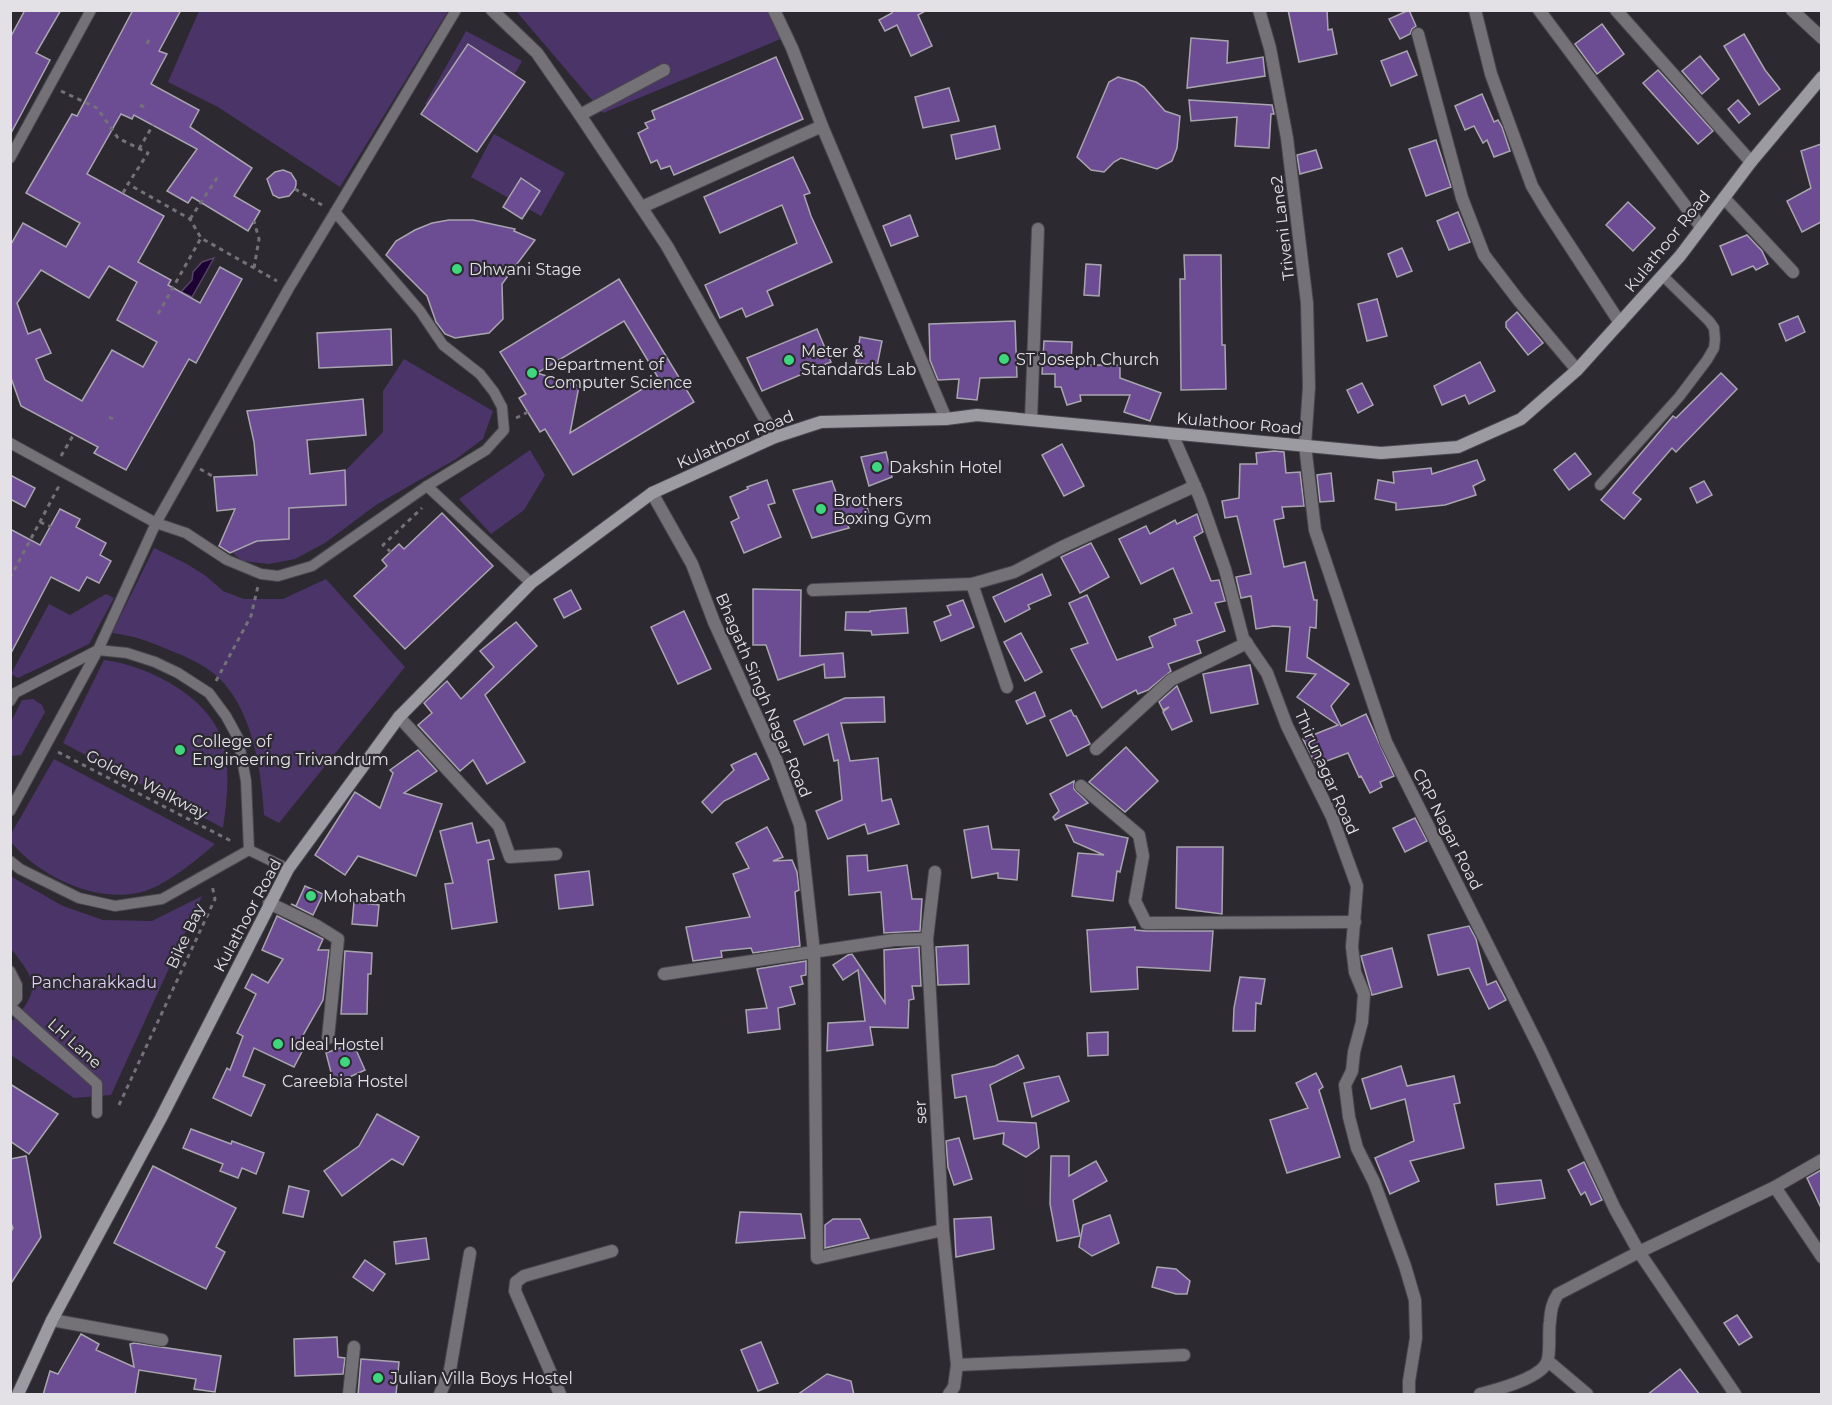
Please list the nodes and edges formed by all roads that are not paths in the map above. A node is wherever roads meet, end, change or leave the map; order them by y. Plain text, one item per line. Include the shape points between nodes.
1 (91, 10) edge
2 (456, 10) edge
3 (492, 10) edge
4 (774, 10) edge
5 (1258, 10) edge
6 (1475, 10) edge
7 (1539, 10) edge
8 (1616, 10) edge
9 (1792, 10) edge
10 (1418, 34) dead end
11 (1821, 38) edge
12 (664, 69) dead end
13 (1821, 77) edge
14 (580, 115) junction
15 (822, 126) junction
16 (10, 158) edge
17 (1752, 162) junction
18 (1724, 198) junction
19 (642, 207) junction
20 (335, 213) junction
21 (1701, 227) junction
22 (1038, 228) dead end
23 (1793, 272) dead end
24 (1663, 276) junction
25 (1620, 322) junction
26 (1577, 370) junction
27 (946, 419) junction
28 (1031, 420) junction
29 (1172, 434) junction
30 (775, 437) junction
31 (10, 443) edge
32 (1305, 445) junction
33 (1600, 485) dead end
34 (427, 486) junction
35 (1195, 486) junction
36 (652, 493) junction
37 (156, 523) junction
38 (531, 583) junction
39 (972, 584) junction
40 (813, 590) dead end
41 (1246, 643) junction
42 (99, 650) junction
43 (1007, 687) dead end
44 (10, 701) edge
45 (399, 717) junction
46 (1096, 749) dead end
47 (1081, 786) dead end
48 (10, 811) edge
49 (249, 850) junction
50 (556, 854) dead end
51 (10, 861) edge
52 (288, 869) junction
53 (935, 872) dead end
54 (269, 903) junction
55 (1355, 922) junction
56 (927, 939) junction
57 (814, 952) junction
58 (10, 971) edge
59 (664, 974) dead end
60 (10, 1006) edge
61 (328, 1038) dead end
62 (97, 1113) dead end
63 (1821, 1160) edge
64 (1775, 1187) junction
65 (943, 1230) junction
66 (612, 1251) dead end
67 (1639, 1252) junction
68 (470, 1253) dead end
69 (1821, 1257) edge
70 (52, 1320) junction
71 (162, 1340) dead end
72 (354, 1347) dead end
73 (1184, 1355) dead end
74 (1548, 1361) junction
75 (957, 1365) junction
76 (18, 1395) edge
77 (349, 1395) edge
78 (440, 1395) edge
79 (560, 1395) edge
80 (949, 1395) edge
81 (1409, 1395) edge
82 (1480, 1395) edge
83 (1587, 1395) edge
84 (1735, 1395) edge

1 - 16 lane
2 - 20 lane
3 - 14 street via 537,53
4 - 15 street
5 - 32 street, Triveni Lane2 via 1270,48 1287,138 1308,303
6 - 25 street via 1491,74 1532,186
7 - 21 street
8 - 17 street
9 - 11 street
10 - 26 street via 1462,198 1485,255
12 - 14 street
13 - 17 main road, Kulathoor Road
14 - 19 street
15 - 19 street
15 - 27 street
17 - 18 main road, Kulathoor Road
18 - 21 main road, Kulathoor Road
18 - 23 street
19 - 30 street
20 - 34 lane via 420,311 443,345 480,374 502,408 504,430 496,441
20 - 37 lane
21 - 24 main road, Kulathoor Road
22 - 28 street
24 - 25 main road, Kulathoor Road
24 - 33 lane via 1714,328 1714,348 1679,397
25 - 26 main road, Kulathoor Road
26 - 32 main road, Kulathoor Road via 1521,419 1458,447 1381,453
27 - 28 main road, Kulathoor Road via 976,415
27 - 30 main road, Kulathoor Road via 821,422
28 - 29 main road, Kulathoor Road
29 - 32 main road, Kulathoor Road
29 - 35 street, Thirunagar Road
30 - 36 main road, Kulathoor Road
31 - 37 lane
32 - 67 street, CRP Nagar Road via 1315,530 1386,742
34 - 37 lane via 312,566 278,576 261,574 227,560 186,533
34 - 38 lane
35 - 39 street via 1014,572
35 - 41 street, Thirunagar Road
36 - 38 main road, Kulathoor Road
36 - 57 street, Bhagath Singh Nagar Road via 692,564 776,759 800,825
37 - 42 lane
38 - 45 main road, Kulathoor Road
39 - 40 street
39 - 43 street
41 - 46 street via 1172,680
41 - 55 street, Thirunagar Road via 1267,673 1287,726 1332,817 1357,886
42 - 44 lane via 15,693
42 - 48 lane
42 - 49 lane via 155,662 209,693 238,738 246,781
45 - 50 street via 499,826 510,857
45 - 52 main road, Kulathoor Road
47 - 55 street via 1139,835 1143,856 1135,901 1146,923
49 - 51 lane via 162,899 116,906 68,894
49 - 52 lane
52 - 54 main road, Kulathoor Road
53 - 56 street, ser
54 - 61 street via 338,939
54 - 70 main road, Kulathoor Road via 161,1118
55 - 81 street, Thirunagar Road via 1354,972 1364,994 1346,1096 1357,1148 1374,1182 1415,1300 1416,1338
56 - 57 street
56 - 65 street, ser
57 - 59 street
57 - 65 street, Bhagath Singh Nagar Road via 817,1258
58 - 60 lane, LH Lane via 18,998
60 - 62 lane, LH Lane via 97,1084
63 - 64 street
64 - 67 street
64 - 69 street
65 - 75 street, ser
66 - 79 street via 524,1276 516,1282 515,1291
67 - 74 street via 1558,1294 1552,1306
67 - 84 street, CRP Nagar Road
68 - 78 street via 450,1370
70 - 71 street
70 - 76 main road, Kulathoor Road
72 - 77 street
73 - 75 street
74 - 82 street via 1525,1379
74 - 83 street
75 - 80 street, ser

